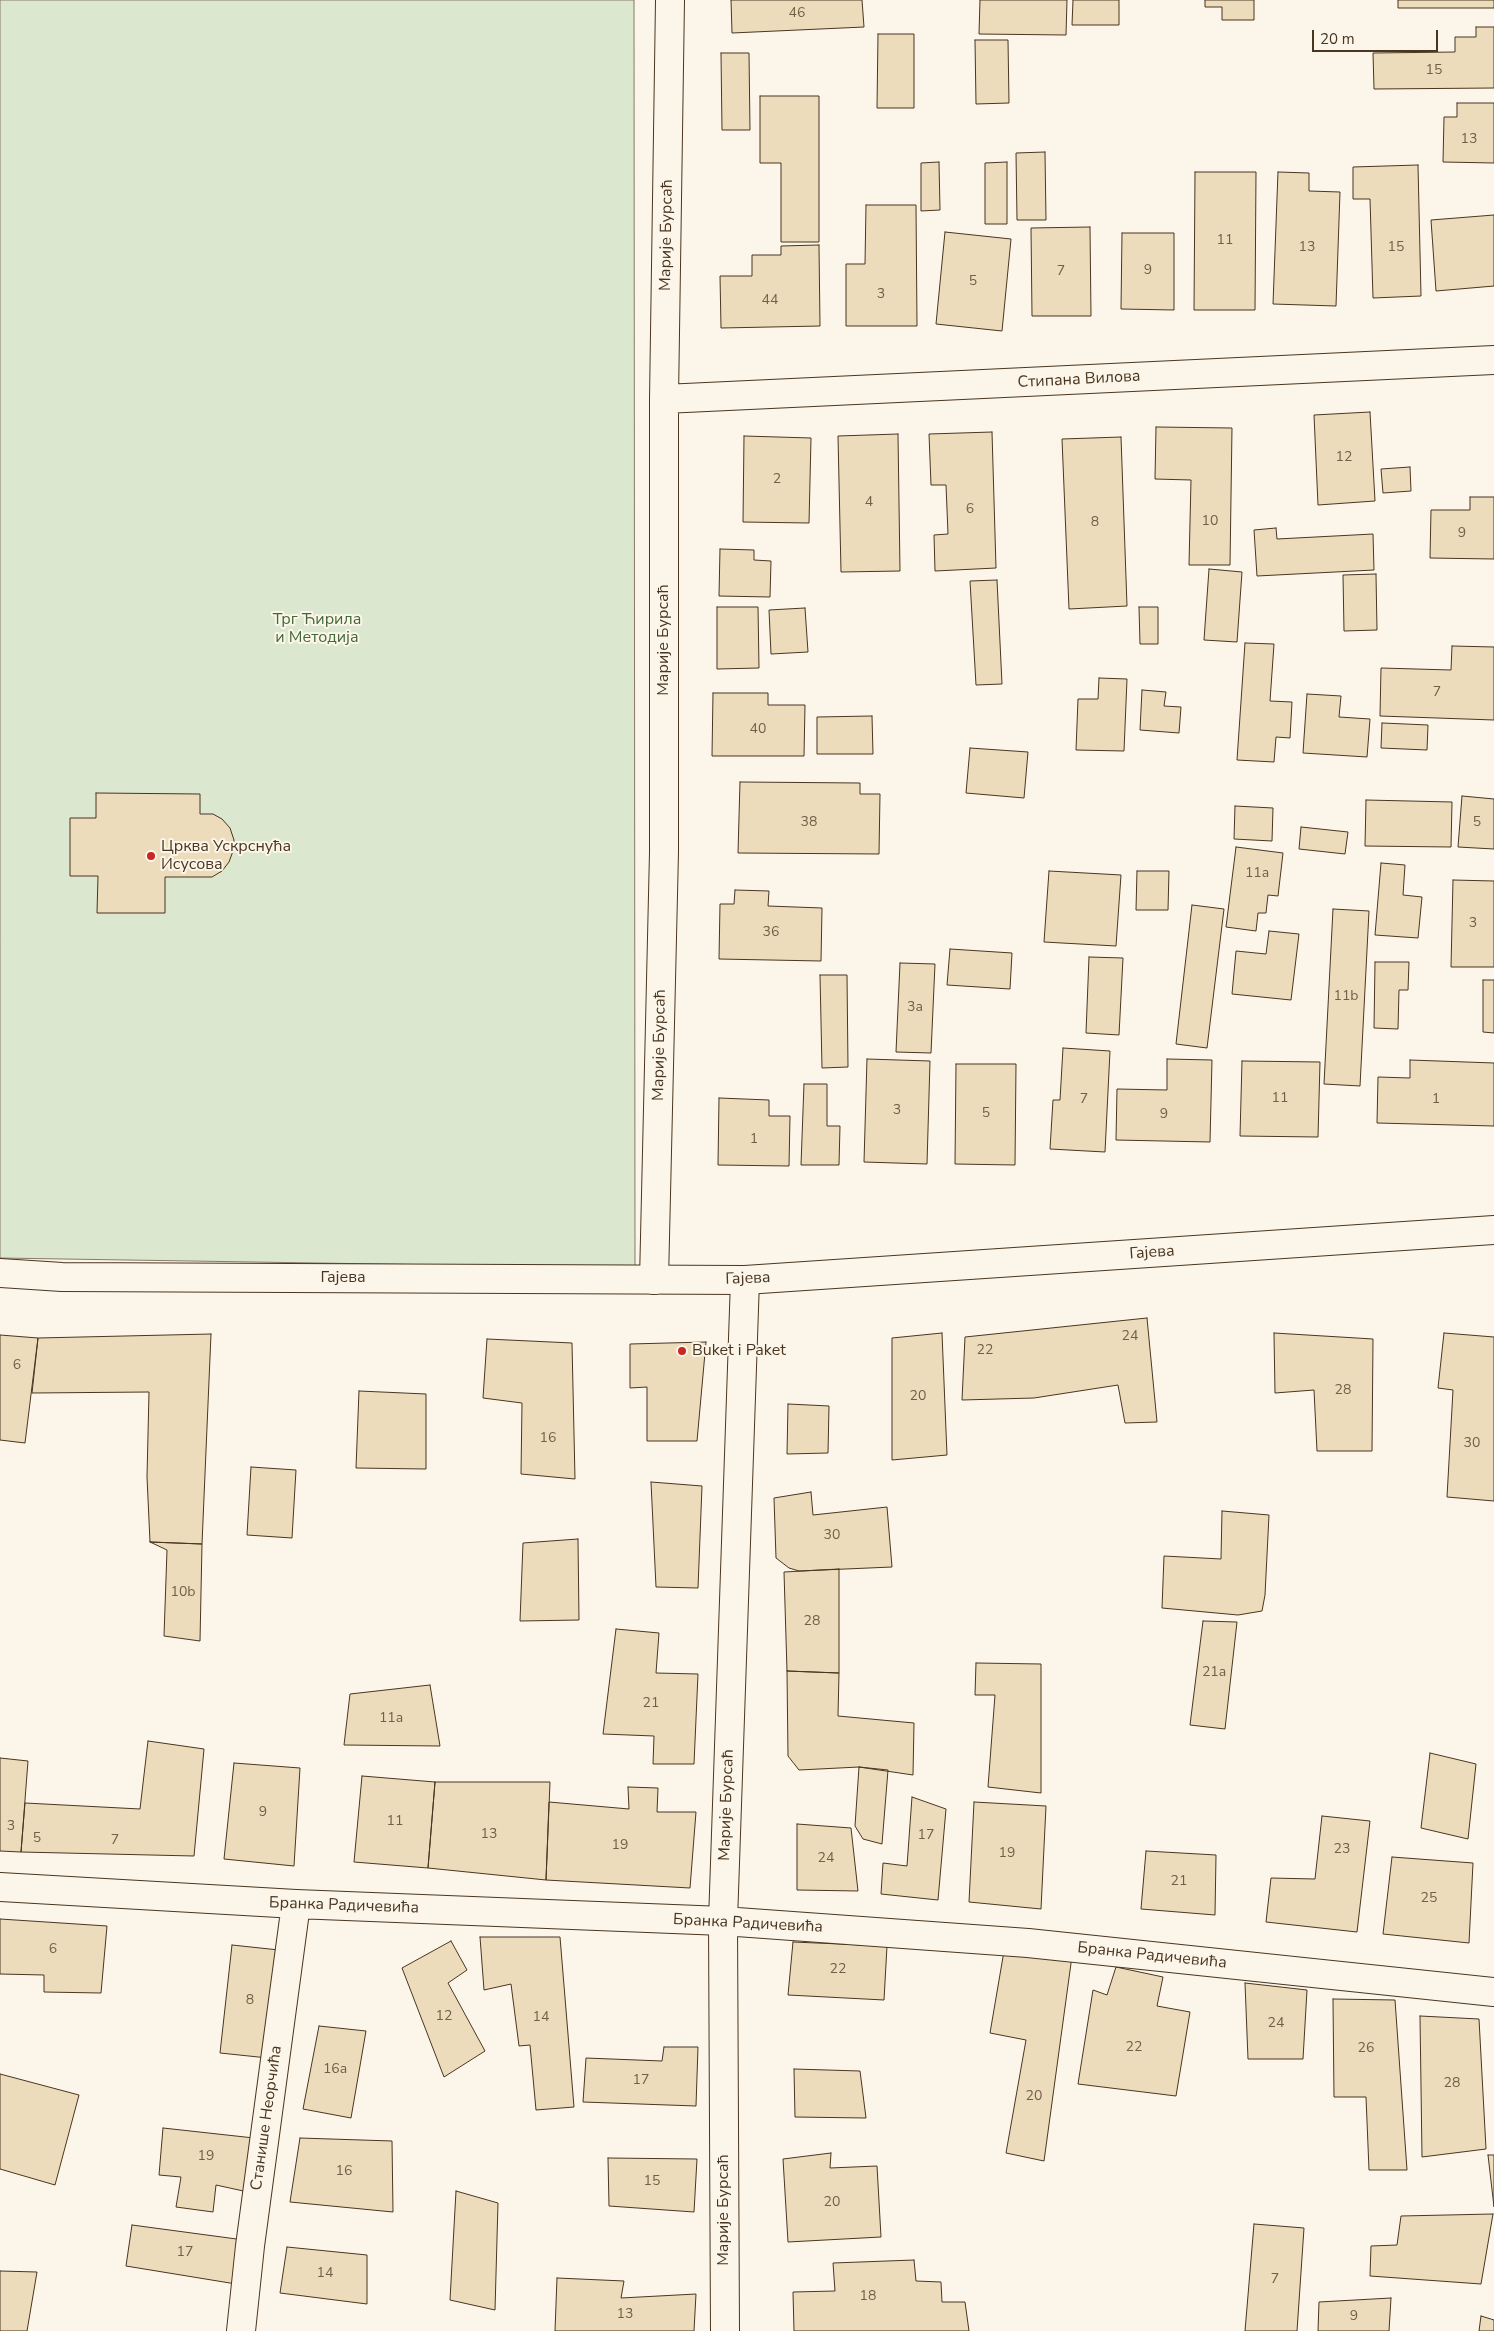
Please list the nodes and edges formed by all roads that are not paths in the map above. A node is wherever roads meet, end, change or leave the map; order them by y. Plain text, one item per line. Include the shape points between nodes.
1 (670, 0) edge
2 (1494, 360) edge
3 (664, 399) junction
4 (1494, 1230) edge
5 (0, 1273) edge
6 (654, 1280) junction
7 (745, 1280) junction
8 (0, 1887) edge
9 (296, 1904) junction
10 (723, 1921) junction
11 (1494, 1992) edge
12 (240, 2331) edge
13 (725, 2331) edge

1 - 3 street, Марије Бурсаћ
2 - 3 street, Стипана Вилова
3 - 6 street, Марије Бурсаћ via 664,852
4 - 7 street, Гајева
5 - 6 street, Гајева via 62,1277
6 - 7 street, Гајева
7 - 10 street, Марије Бурсаћ
8 - 9 street, Бранка Радичевића
9 - 10 street, Бранка Радичевића
9 - 12 street, Станише Неорчића
10 - 11 street, Бранка Радичевића via 1028,1943
10 - 13 street, Марије Бурсаћ

